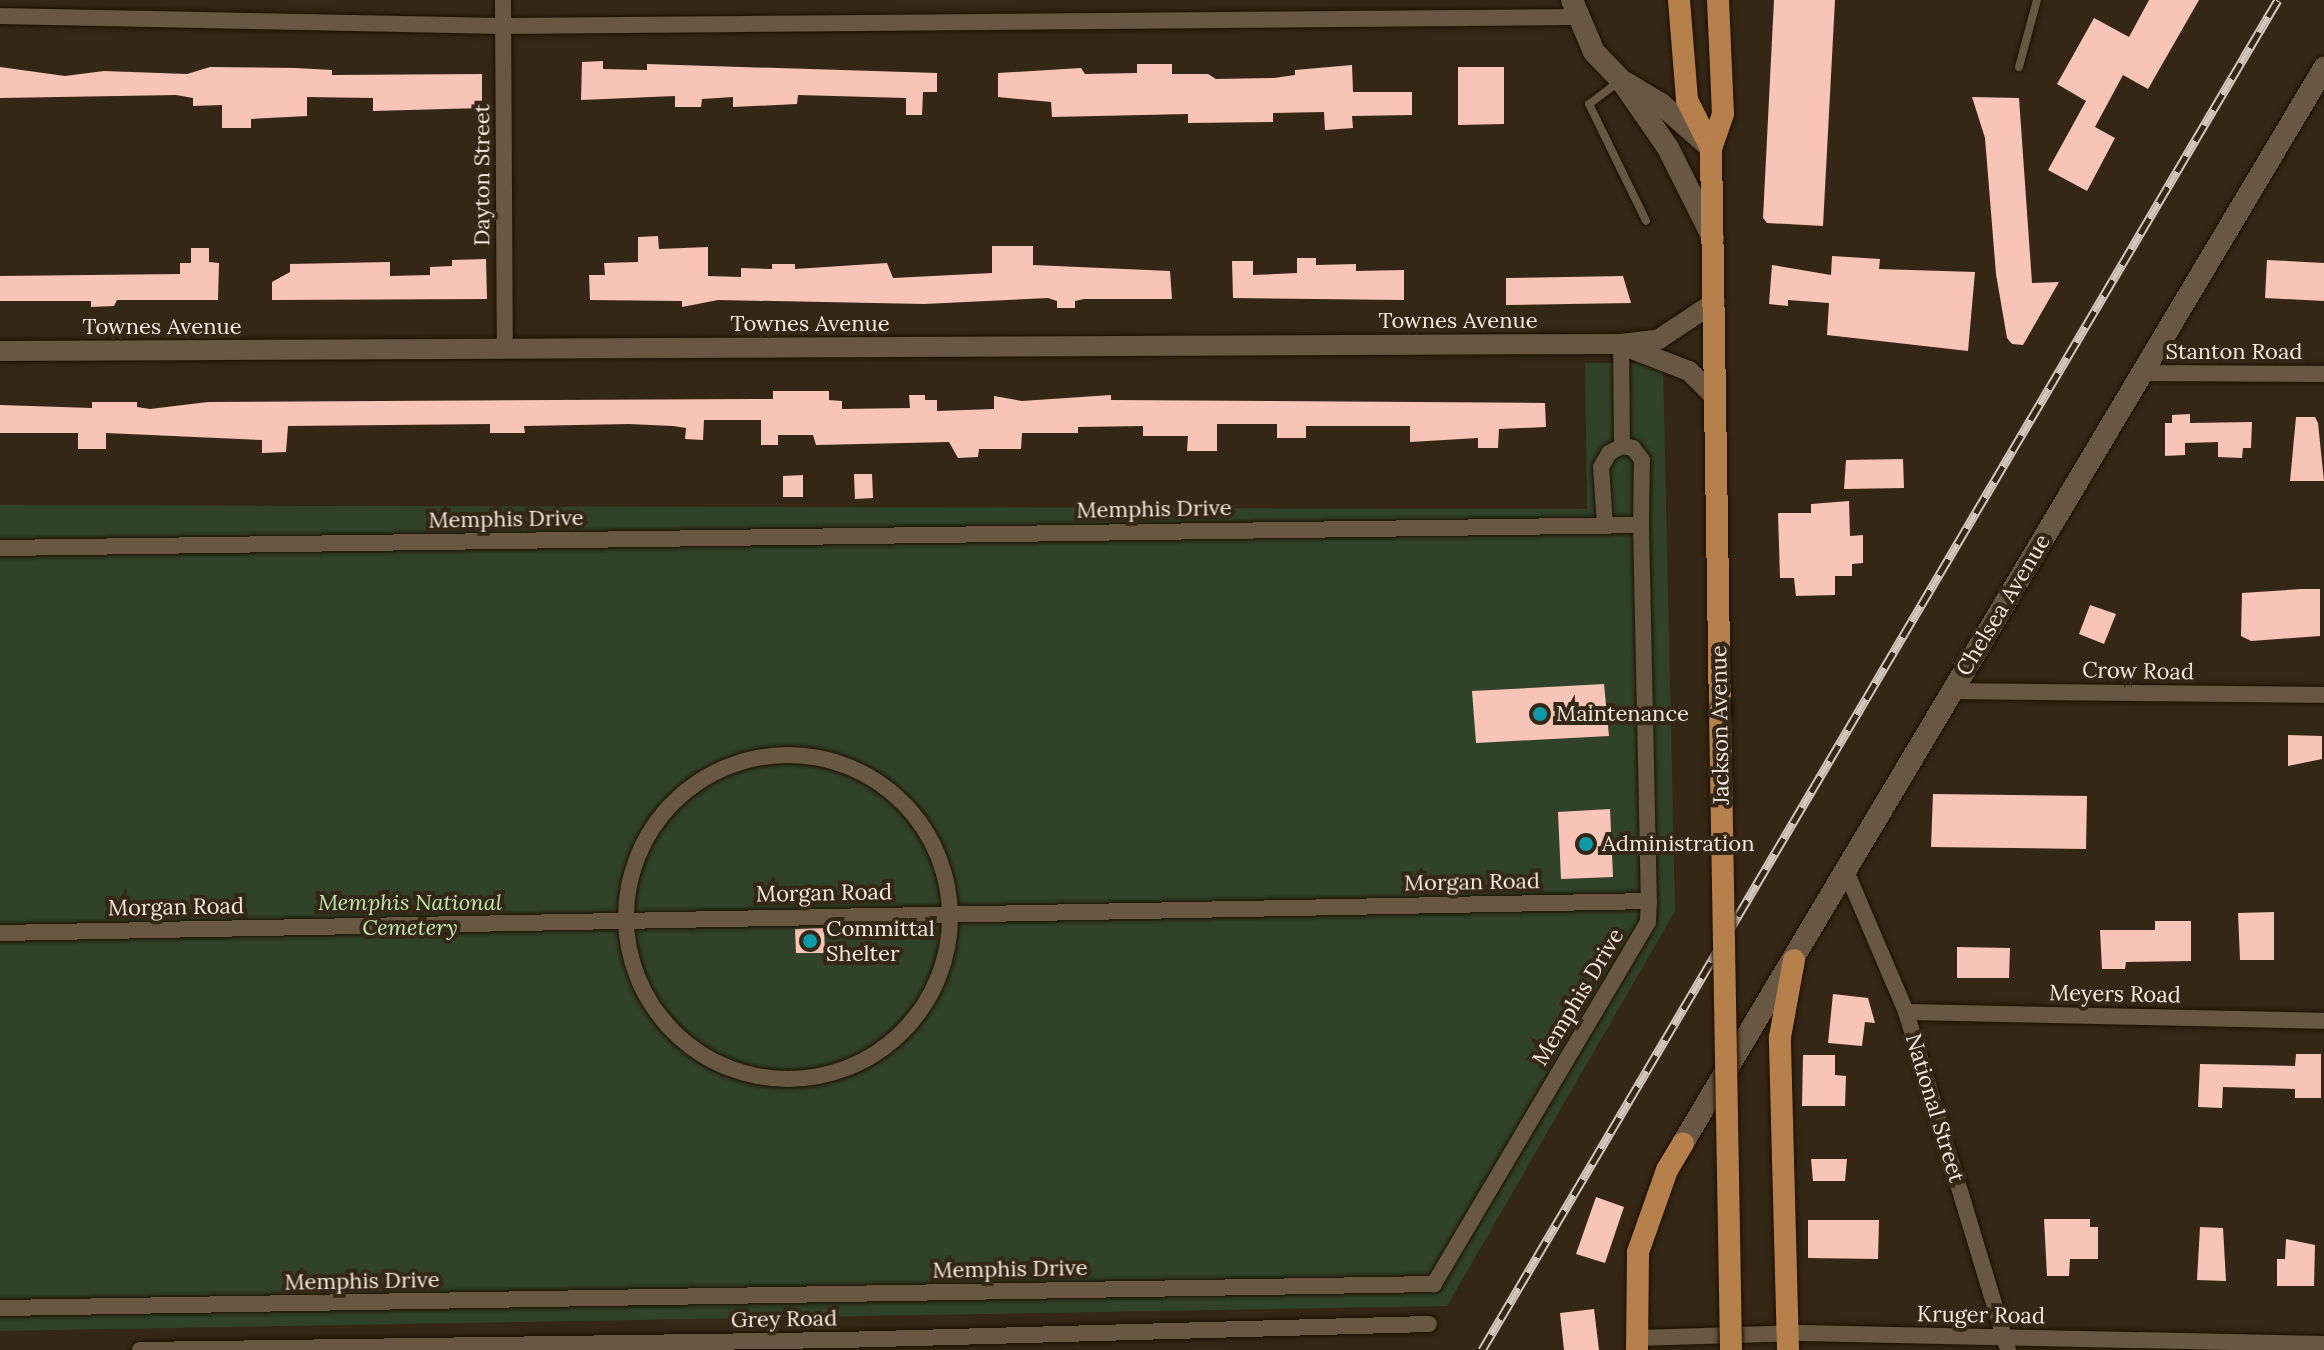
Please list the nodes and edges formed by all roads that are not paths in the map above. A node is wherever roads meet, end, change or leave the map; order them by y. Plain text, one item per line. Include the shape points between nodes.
1 (503, 0) edge
2 (1679, 0) edge
3 (1718, 0) edge
4 (2037, 0) edge
5 (1574, 8) edge
6 (0, 16) edge
7 (503, 26) junction
8 (2019, 67) dead end
9 (2324, 68) edge
10 (1621, 80) junction
11 (1711, 148) junction
12 (1646, 221) dead end
13 (1713, 238) junction
14 (1715, 302) junction
15 (1621, 344) junction
16 (505, 350) junction
17 (0, 351) edge
18 (2143, 373) junction
19 (2324, 374) edge
20 (1715, 397) junction
21 (1622, 446) junction
22 (1605, 525) junction
23 (1641, 525) junction
24 (0, 548) edge
25 (1951, 691) junction
26 (2324, 695) edge
27 (1846, 871) junction
28 (1649, 901) junction
29 (951, 912) junction
30 (623, 919) junction
31 (0, 933) edge
32 (1794, 960) junction
33 (1906, 1012) junction
34 (2324, 1021) edge
35 (0, 1308) edge
36 (1429, 1324) dead end
37 (1788, 1342) edge
38 (1637, 1344) edge
39 (2007, 1344) edge
40 (2324, 1344) edge
41 (841, 1345) edge
42 (399, 1347) edge
43 (140, 1350) edge
44 (1731, 1350) edge

1 - 7 street, Dayton Street
2 - 11 main road, Jackson Avenue via 1687,100
3 - 11 main road, Jackson Avenue via 1723,114
4 - 8 lane
5 - 7 street
5 - 10 main road via 1594,52
6 - 7 street
7 - 16 street, Dayton Street
9 - 18 main road, Chelsea Avenue
10 - 11 main road via 1661,104
10 - 12 lane via 1589,104
10 - 13 main road via 1668,148
11 - 13 main road, Jackson Avenue
13 - 14 main road, Jackson Avenue
14 - 15 street, Townes Avenue via 1659,339
14 - 20 main road, Jackson Avenue
15 - 16 street, Townes Avenue
15 - 20 street, Townes Avenue via 1689,371
15 - 21 street
16 - 17 street, Townes Avenue
18 - 19 street, Stanton Road
18 - 25 main road, Chelsea Avenue
20 - 44 main road, Jackson Avenue, bridge
21 - 22 street via 1609,453 1601,467
21 - 23 street via 1633,448 1642,460
22 - 23 street, Memphis Drive
22 - 24 street, Memphis Drive
23 - 28 street, Memphis Drive
25 - 26 street, Crow Road
25 - 27 main road, Chelsea Avenue
27 - 32 main road, Chelsea Avenue
27 - 33 street, National Street
28 - 29 street, Morgan Road
28 - 35 street, Memphis Drive via 1648,922 1434,1284
29 - 30 street, Morgan Road
29 - 30 street via 940,857 911,808 867,773 813,755 771,756 704,777 661,814 633,863
29 - 30 street via 945,963 923,1010 896,1038 842,1072 791,1081 739,1074 684,1042 656,1015 632,970
30 - 31 street, Morgan Road
32 - 37 main road via 1780,1037
32 - 38 main road, Chelsea Avenue via 1667,1170 1638,1252
33 - 34 street, Meyers Road
33 - 39 street, National Street
36 - 41 street, Grey Road
37 - 38 street, Kruger Road
37 - 39 street, Kruger Road
39 - 40 street, Kruger Road
41 - 42 street, Grey Road
42 - 43 street, Grey Road

